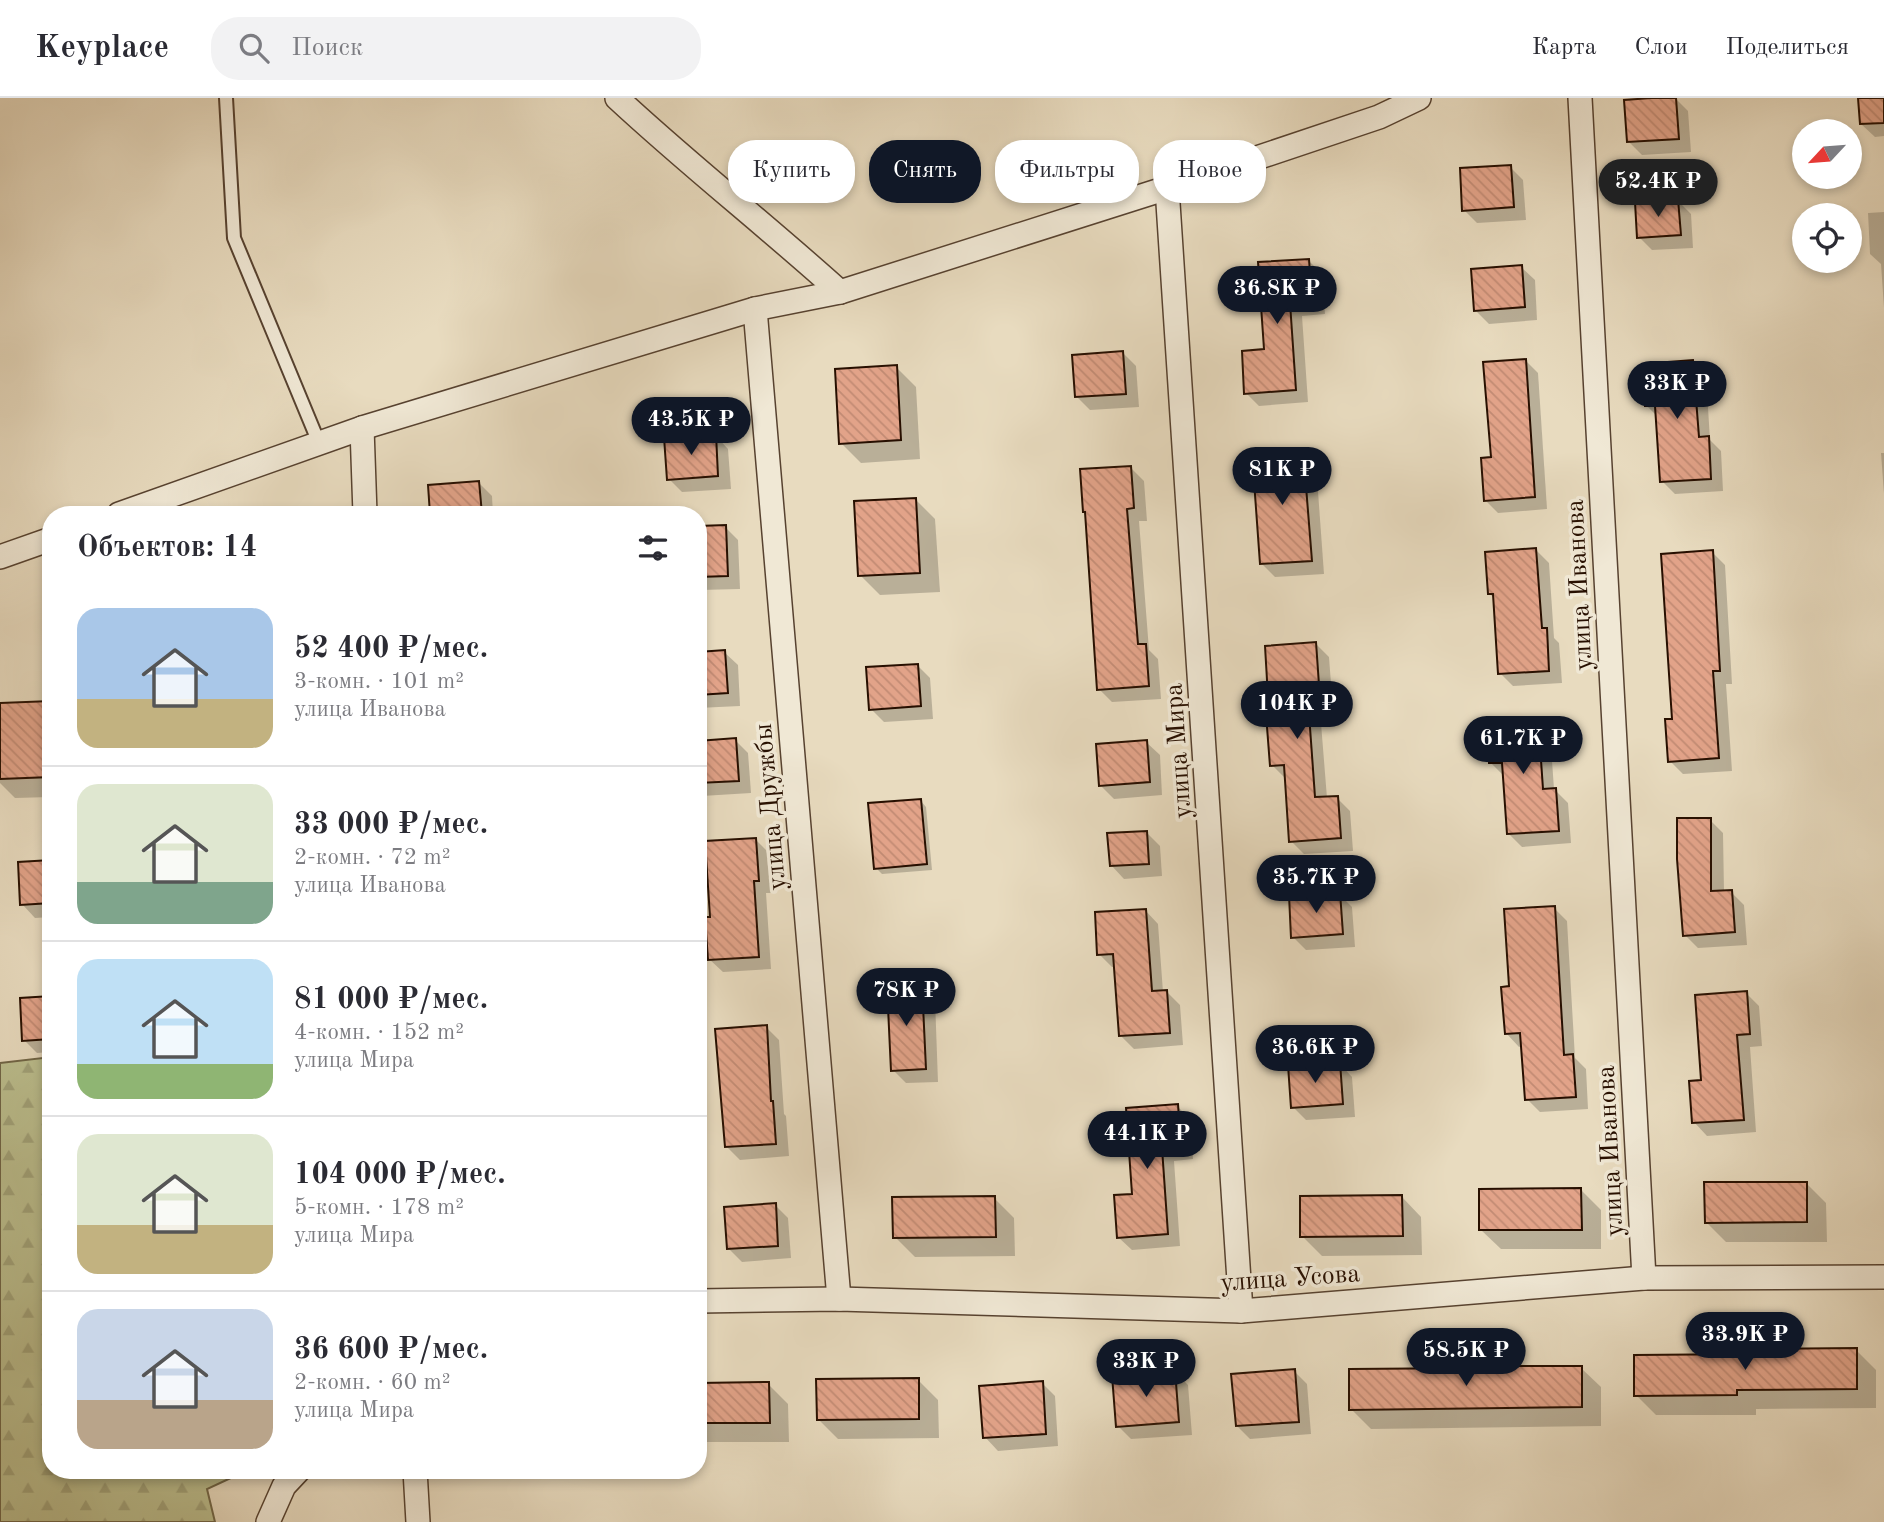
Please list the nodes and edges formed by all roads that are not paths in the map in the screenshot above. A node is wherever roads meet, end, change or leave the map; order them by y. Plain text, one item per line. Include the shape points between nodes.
1 (226, 98) edge
2 (617, 98) edge
3 (1419, 98) edge
4 (1580, 98) edge
5 (1266, 155) edge
6 (1153, 192) edge
7 (1168, 203) edge
8 (839, 292) junction
9 (755, 309) junction
10 (362, 428) junction
11 (319, 443) junction
12 (142, 506) edge
13 (365, 506) edge
14 (42, 542) edge
15 (0, 557) edge
16 (1884, 1277) edge
17 (1644, 1278) junction
18 (839, 1299) junction
19 (707, 1301) edge
20 (1241, 1311) junction
21 (291, 1479) edge
22 (416, 1479) edge
23 (268, 1522) edge
24 (418, 1522) edge

1 - 11 lane via 234,238
2 - 8 street
3 - 5 street via 1379,117
4 - 17 street, улица Иванова
6 - 8 street
7 - 20 street, улица Мира
8 - 9 street
9 - 10 street
9 - 18 street, улица Дружбы
10 - 11 street
10 - 13 street
11 - 12 street
14 - 15 street
16 - 17 street, улица Усова
17 - 20 street, улица Усова
18 - 19 street, улица Усова
18 - 20 street, улица Усова
21 - 23 street
22 - 24 street

